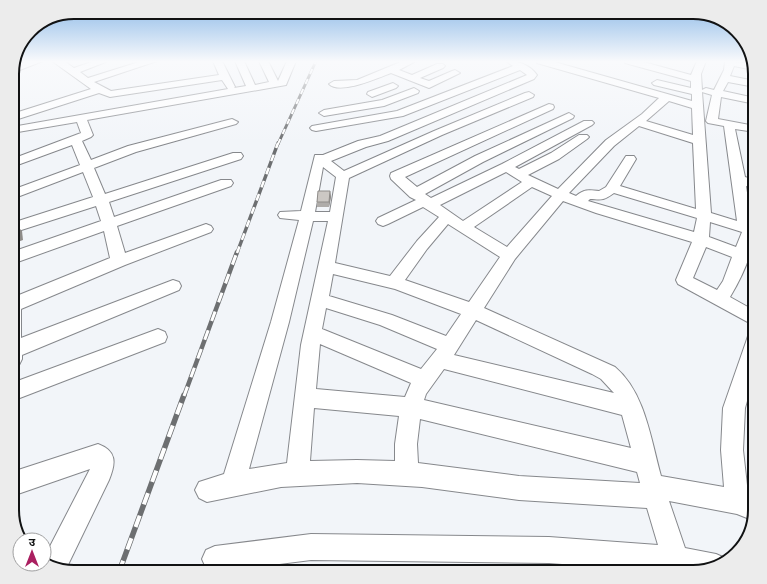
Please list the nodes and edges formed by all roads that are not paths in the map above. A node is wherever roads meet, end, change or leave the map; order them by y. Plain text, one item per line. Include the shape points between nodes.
1 (154, 88) edge
2 (231, 88) edge
3 (251, 88) edge
4 (365, 88) edge
5 (387, 88) edge
6 (466, 88) edge
7 (504, 88) edge
8 (637, 88) edge
9 (697, 88) edge
10 (712, 88) edge
11 (719, 88) edge
12 (101, 89) joint
13 (414, 91) dead end
14 (233, 92) junction
15 (717, 93) junction
16 (372, 94) junction
17 (529, 95) dead end
18 (668, 97) junction
19 (748, 100) edge
20 (384, 103) junction
21 (696, 106) junction
22 (549, 107) dead end
23 (493, 111) junction
24 (324, 113) dead end
25 (400, 114) junction
26 (19, 116) edge
27 (569, 116) dead end
28 (81, 118) junction
29 (697, 119) junction
30 (712, 121) junction
31 (232, 122) dead end
32 (637, 122) junction
33 (512, 123) junction
34 (729, 124) junction
35 (417, 125) junction
36 (316, 128) dead end
37 (748, 128) edge
38 (19, 129) edge
39 (438, 133) junction
40 (530, 134) junction
41 (76, 140) junction
42 (698, 140) junction
43 (546, 145) junction
44 (356, 146) junction
45 (459, 146) junction
46 (236, 156) dead end
47 (479, 159) junction
48 (630, 159) dead end
49 (323, 160) junction
50 (19, 161) edge
51 (377, 162) junction
52 (86, 166) junction
53 (518, 174) junction
54 (343, 176) junction
55 (396, 176) junction
56 (738, 178) junction
57 (748, 182) edge
58 (226, 183) dead end
59 (611, 189) junction
60 (19, 192) edge
61 (560, 195) junction
62 (741, 197) junction
63 (748, 199) edge
64 (101, 200) junction
65 (423, 200) junction
66 (578, 202) junction
67 (285, 216) dead end
68 (308, 216) junction
69 (704, 216) junction
70 (336, 217) junction
71 (448, 217) junction
72 (383, 222) dead end
73 (109, 223) junction
74 (748, 223) edge
75 (19, 226) edge
76 (464, 227) junction
77 (206, 229) dead end
78 (748, 229) edge
79 (748, 236) edge
80 (701, 240) junction
81 (19, 255) edge
82 (509, 255) junction
83 (742, 255) junction
84 (119, 261) junction
85 (326, 267) junction
86 (395, 282) junction
87 (172, 286) dead end
88 (19, 299) edge
89 (320, 300) junction
90 (720, 300) junction
91 (472, 310) junction
92 (748, 315) edge
93 (313, 333) junction
94 (158, 337) dead end
95 (19, 350) edge
96 (445, 353) junction
97 (748, 364) edge
98 (424, 379) junction
99 (19, 389) edge
100 (304, 398) junction
101 (411, 407) junction
102 (631, 407) junction
103 (646, 463) junction
104 (297, 473) junction
105 (408, 474) junction
106 (19, 482) edge
107 (233, 484) junction
108 (206, 490) dead end
109 (654, 491) junction
110 (746, 505) edge
111 (215, 559) dead end
112 (56, 562) edge
113 (670, 565) edge
114 (678, 565) edge

1 - 12 street via 118,94 106,93
2 - 14 street
3 - 14 street
4 - 16 street
5 - 16 street
6 - 25 street
7 - 35 street
8 - 18 street
9 - 21 street
10 - 15 street
11 - 15 street
12 - 26 street
13 - 20 street
14 - 28 street
15 - 19 street
15 - 30 street
16 - 20 street
17 - 23 street
18 - 21 street
18 - 32 street
20 - 24 street
20 - 25 street
21 - 29 street
22 - 33 street
23 - 33 street
23 - 39 street
25 - 35 street
25 - 36 street
27 - 40 street
28 - 38 street
28 - 41 street via 88,134
29 - 30 street
29 - 42 street
30 - 34 street
31 - 52 street via 151,143
32 - 42 street
32 - 61 street via 610,143
33 - 40 street
33 - 45 street
34 - 37 street
34 - 56 street
35 - 39 street
35 - 44 street via 378,141
39 - 45 street
39 - 51 street
40 - 43 street
40 - 47 street
41 - 50 street
41 - 52 street
42 - 69 street
43 - 53 street
43 - 53 street via 593,126 554,156
44 - 49 street
44 - 51 street
45 - 47 street
45 - 55 street
46 - 64 street
47 - 65 street
48 - 59 street
49 - 54 street
49 - 68 street via 319,158
51 - 54 street
51 - 55 street
52 - 60 street
52 - 64 street
53 - 61 street
53 - 65 street
53 - 76 street
54 - 70 street
55 - 65 street
56 - 57 street
56 - 62 street
58 - 73 street
59 - 66 street via 602,196 587,194
59 - 69 street
61 - 66 street
61 - 82 street
62 - 63 street
62 - 74 street
64 - 73 street
64 - 75 street
65 - 71 street
65 - 72 street
66 - 80 street
67 - 68 street
68 - 70 street
68 - 107 street via 290,288
69 - 78 street
69 - 80 street
70 - 85 street
71 - 76 street
71 - 86 street via 422,245
73 - 81 street
73 - 84 street
76 - 82 street
77 - 84 street
79 - 83 street
80 - 83 street
80 - 90 street via 684,280
82 - 91 street
83 - 90 street
84 - 88 street
85 - 86 street
85 - 89 street
86 - 91 street
87 - 95 street
89 - 93 street
89 - 96 street via 380,317
90 - 92 street
91 - 96 street
91 - 102 street via 608,373 625,392
93 - 98 street
93 - 100 street
94 - 99 street
96 - 98 street
96 - 102 street
97 - 110 street via 734,408 732,450
98 - 101 street
100 - 101 street
100 - 104 street
101 - 103 street
101 - 105 street via 406,444
102 - 103 street
103 - 109 street
104 - 105 street via 335,471
104 - 107 street
105 - 109 street via 519,488
106 - 112 street via 91,456 98,455 102,458 101,472
107 - 108 street
109 - 110 street
109 - 114 street
111 - 113 street via 311,547 340,546 549,550

